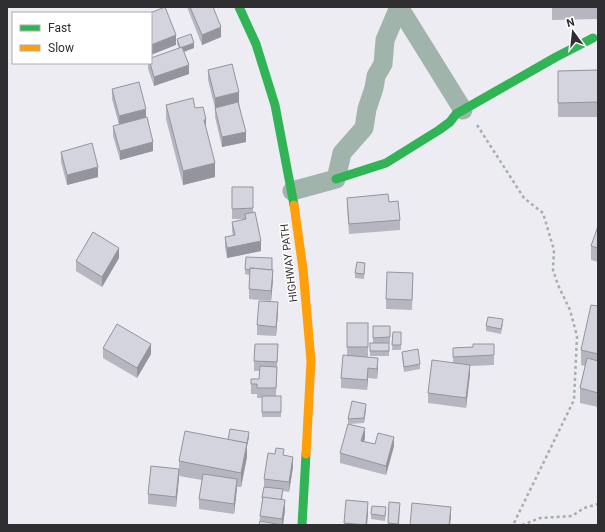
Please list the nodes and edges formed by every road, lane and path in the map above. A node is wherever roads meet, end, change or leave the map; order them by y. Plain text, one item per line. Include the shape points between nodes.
1 (239, 7) edge
2 (399, 7) edge
3 (592, 38) dead end
4 (463, 110) junction
5 (336, 179) junction
6 (292, 191) junction
7 (598, 504) edge
8 (302, 525) edge
9 (513, 525) edge
10 (522, 525) edge

1 - 6 street, HIGHWAY PATH via 256,44 275,105
2 - 4 street
2 - 5 street via 385,40 383,64 376,76 364,128 342,153
3 - 4 street
4 - 5 street via 440,130 386,163
4 - 9 path via 476,125 524,198 542,213 554,250 553,270 570,310 577,336 574,400
5 - 6 street
6 - 8 street, HIGHWAY PATH via 303,269 311,361
7 - 10 path via 584,508 572,516 540,518

